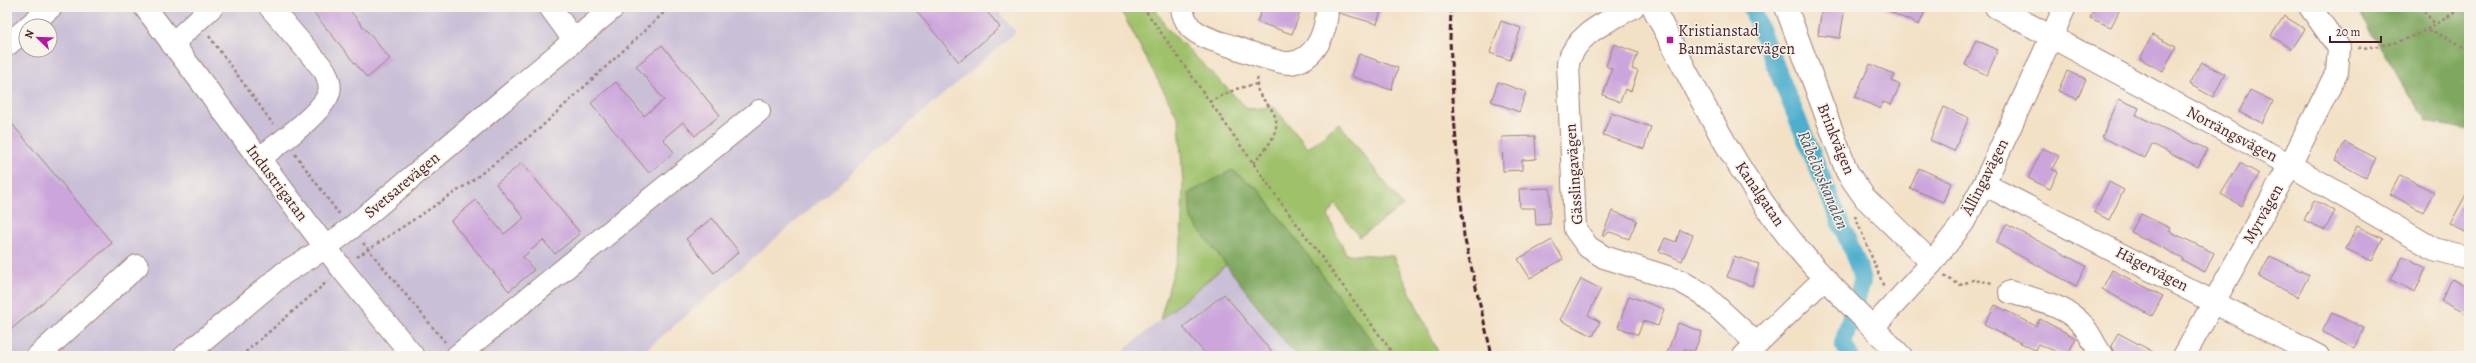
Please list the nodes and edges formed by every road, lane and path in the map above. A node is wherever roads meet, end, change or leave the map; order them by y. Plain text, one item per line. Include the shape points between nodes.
1 (51, 7) edge
2 (145, 7) edge
3 (270, 7) edge
4 (550, 7) edge
5 (614, 7) edge
6 (670, 7) edge
7 (1143, 7) edge
8 (1182, 7) edge
9 (1327, 7) edge
10 (1633, 7) edge
11 (1653, 7) edge
12 (1996, 7) edge
13 (2065, 7) edge
14 (2310, 7) edge
15 (2420, 7) edge
16 (2463, 7) edge
17 (1788, 9) edge
18 (205, 13) edge
19 (38, 18) edge
20 (2436, 25) junction
21 (2428, 31) junction
22 (18, 36) edge
23 (2051, 38) junction
24 (574, 40) junction
25 (172, 44) junction
26 (7, 45) edge
27 (2339, 48) junction
28 (2469, 51) edge
29 (1254, 54) junction
30 (1256, 84) junction
31 (1209, 102) junction
32 (759, 111) dead end
33 (285, 139) junction
34 (258, 159) junction
35 (1253, 164) junction
36 (2290, 165) junction
37 (1984, 184) junction
38 (350, 229) junction
39 (325, 248) junction
40 (367, 248) junction
41 (2469, 258) edge
42 (1932, 263) junction
43 (137, 266) dead end
44 (342, 269) junction
45 (1831, 286) junction
46 (2010, 292) joint
47 (2214, 301) junction
48 (1866, 320) junction
49 (1750, 350) edge
50 (38, 356) edge
51 (185, 356) edge
52 (241, 356) edge
53 (413, 356) edge
54 (457, 356) edge
55 (1395, 356) edge
56 (1901, 356) edge
57 (2102, 356) edge
58 (2184, 356) edge
59 (2318, 356) edge

1 - 19 street
2 - 25 street, Industrigatan
3 - 33 street via 325,71 329,81 330,91 326,100
4 - 24 street
5 - 24 street, Svetsarevägen
6 - 40 path via 539,129 469,183 412,222
7 - 31 path
8 - 29 street via 1190,26 1199,33
9 - 29 street via 1321,40 1306,58 1289,63
10 - 49 street, Gässlingavägen via 1584,35 1572,49 1568,63 1575,229 1588,247 1604,257 1680,281 1703,294
11 - 45 street, Kanalgatan via 1743,171 1777,221
12 - 23 street, Norrängsvägen
13 - 23 street, Ällingavägen
14 - 27 street
15 - 20 path
16 - 20 path
17 - 42 street, Brinkvägen via 1847,172 1865,198
18 - 25 street
18 - 33 path
20 - 21 path
21 - 27 path via 2388,46
21 - 28 path via 2449,38
22 - 26 street
23 - 36 street, Norrängsvägen
23 - 37 street, Ällingavägen
24 - 38 street, Svetsarevägen
25 - 34 street, Industrigatan
27 - 36 street, Myrvägen via 2337,72
29 - 30 path
30 - 31 path
30 - 35 path via 1261,99 1273,112 1276,129 1267,150
31 - 35 path
32 - 54 street
33 - 34 street
33 - 38 path
34 - 39 street, Industrigatan
35 - 55 path
36 - 41 street, Norrängsvägen via 2434,248
36 - 47 street, Myrvägen
37 - 42 street, Ällingavägen via 1963,223
37 - 47 street, Hägervägen
38 - 39 street, Svetsarevägen
38 - 40 path
39 - 44 street, Industrigatan
39 - 51 street, Svetsarevägen via 284,273
40 - 44 path
40 - 54 path
42 - 46 path via 1946,278 1960,285 1982,280
42 - 48 street, Ällingavägen
43 - 50 street
44 - 52 path
44 - 53 street, Industrigatan
45 - 48 street, Kanalgatan
45 - 49 street via 1802,302
46 - 57 street via 2045,303 2081,322
47 - 58 street, Myrvägen
47 - 59 street, Hägervägen
48 - 56 street, Kanalgatan

